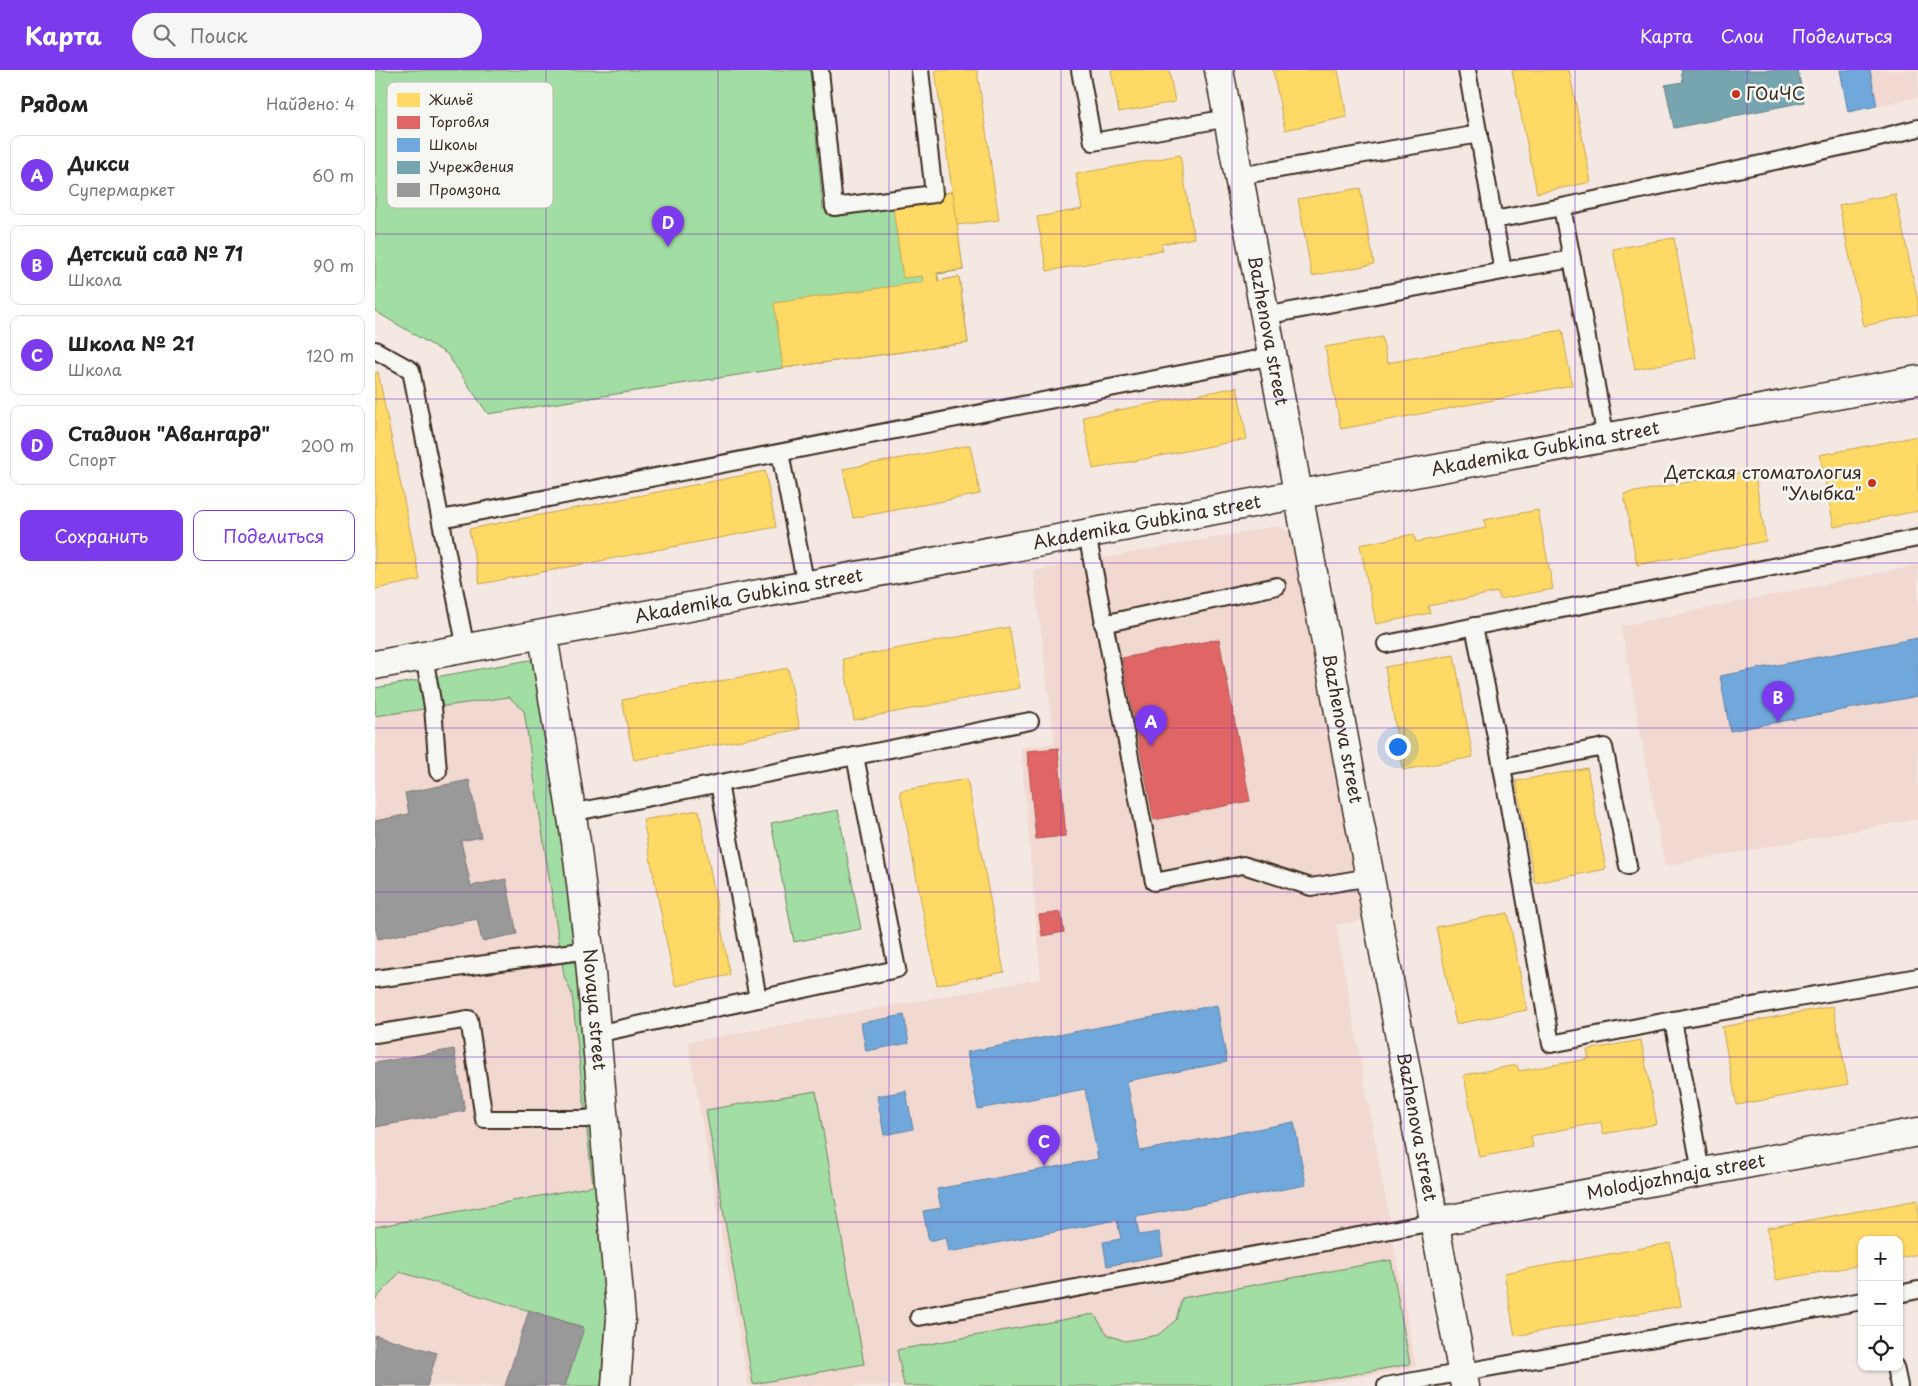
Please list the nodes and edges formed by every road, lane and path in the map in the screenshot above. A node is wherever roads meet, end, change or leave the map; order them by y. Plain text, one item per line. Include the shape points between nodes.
1 (820, 70) edge
2 (920, 70) edge
3 (1080, 70) edge
4 (1219, 70) edge
5 (1467, 70) edge
6 (1228, 118) junction
7 (1918, 128) edge
8 (1479, 134) junction
9 (1239, 176) junction
10 (1562, 207) junction
11 (1494, 220) junction
12 (1572, 259) junction
13 (1503, 270) junction
14 (1265, 316) junction
15 (375, 350) edge
16 (1273, 356) junction
17 (1918, 380) edge
18 (1606, 438) junction
19 (780, 453) junction
20 (1299, 495) junction
21 (441, 519) junction
22 (1087, 534) junction
23 (1918, 538) edge
24 (806, 586) junction
25 (1277, 586) dead end
26 (1103, 624) junction
27 (1475, 626) junction
28 (543, 635) junction
29 (1386, 644) dead end
30 (466, 649) junction
31 (424, 656) junction
32 (375, 665) edge
33 (1030, 721) dead end
34 (855, 756) junction
35 (1502, 767) junction
36 (438, 771) dead end
37 (719, 784) junction
38 (571, 813) junction
39 (1628, 866) dead end
40 (1370, 877) junction
41 (589, 950) junction
42 (1918, 977) edge
43 (375, 979) edge
44 (758, 999) junction
45 (1673, 1020) junction
46 (375, 1034) edge
47 (596, 1034) junction
48 (604, 1116) junction
49 (1918, 1132) edge
50 (1701, 1172) junction
51 (1434, 1222) junction
52 (1918, 1290) edge
53 (1903, 1293) edge
54 (1858, 1301) edge
55 (919, 1317) dead end
56 (1896, 1371) edge
57 (1464, 1379) edge
58 (616, 1386) edge
59 (1386, 1386) edge
60 (1899, 1386) edge

1 - 2 lane via 834,207 934,194
3 - 6 lane via 1093,142
4 - 6 street, Bazhenova street
5 - 8 lane
6 - 9 street, Bazhenova street
7 - 10 lane
8 - 9 lane
8 - 11 lane
9 - 14 street, Bazhenova street
10 - 11 lane
10 - 12 lane
11 - 13 lane
12 - 13 lane
12 - 18 lane
13 - 14 lane
14 - 16 street, Bazhenova street
15 - 21 lane via 411,370
16 - 19 lane
16 - 20 street, Bazhenova street
17 - 18 street, Akademika Gubkina street
18 - 20 street, Akademika Gubkina street
19 - 21 lane
19 - 24 lane
20 - 22 street, Akademika Gubkina street
20 - 40 street, Bazhenova street
21 - 30 lane
22 - 24 street, Akademika Gubkina street
22 - 26 lane
23 - 27 lane
24 - 28 street, Akademika Gubkina street
25 - 26 lane
26 - 40 lane via 1154,882 1243,865 1311,887
27 - 29 lane
27 - 35 lane
28 - 30 street, Akademika Gubkina street
28 - 38 street, Novaya street
30 - 31 street, Akademika Gubkina street
31 - 32 street, Akademika Gubkina street
31 - 36 lane via 433,707
33 - 34 lane
34 - 37 lane
34 - 44 lane via 897,969
35 - 39 lane via 1604,747
35 - 45 lane via 1551,1044
37 - 38 lane
37 - 44 lane
38 - 41 street, Novaya street
40 - 51 street, Bazhenova street
41 - 43 lane
41 - 47 street, Novaya street
42 - 45 lane
44 - 47 lane
45 - 50 lane
46 - 48 lane via 469,1019 483,1119
47 - 48 street, Novaya street
48 - 58 street, Novaya street via 621,1318
49 - 50 street, Molodjozhnaja street
50 - 51 street, Molodjozhnaja street
51 - 55 lane
51 - 57 street, Bazhenova street
52 - 53 lane
54 - 57 lane
56 - 60 lane
57 - 59 lane

